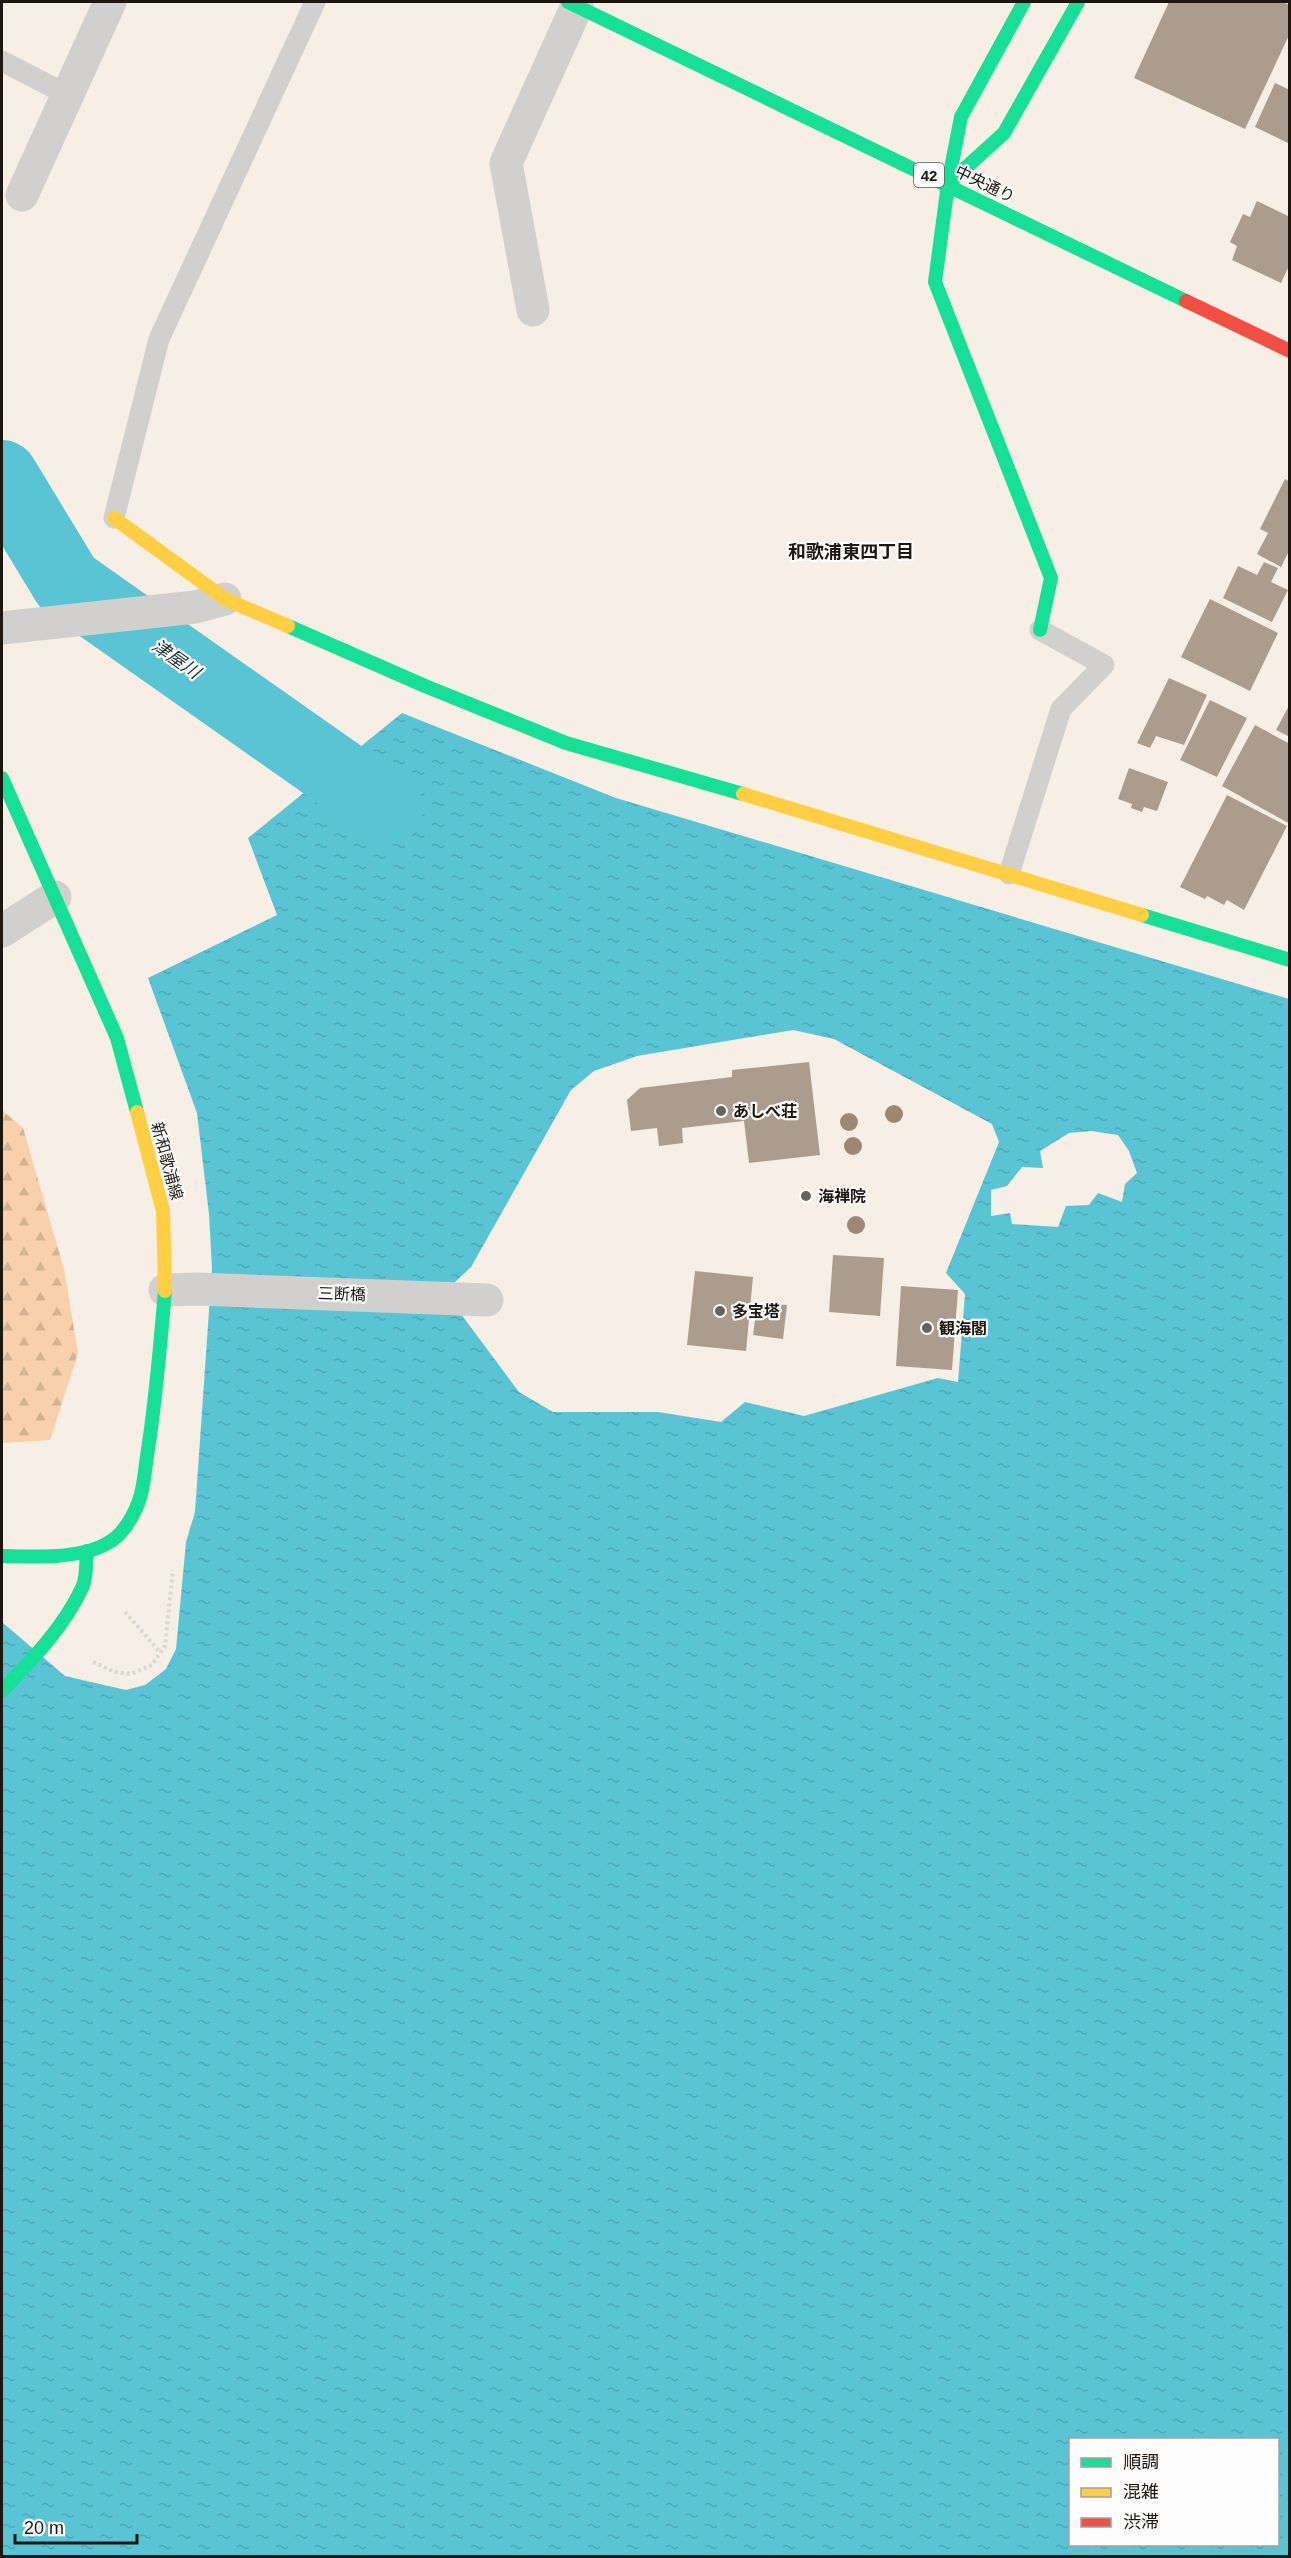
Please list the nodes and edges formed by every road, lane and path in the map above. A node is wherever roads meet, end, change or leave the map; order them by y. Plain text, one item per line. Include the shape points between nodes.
1 (110, 2) edge
2 (315, 2) edge
3 (1024, 2) edge
4 (1078, 2) edge
5 (572, 4) edge
6 (2, 61) edge
7 (66, 94) junction
8 (948, 184) junction
9 (22, 195) dead end
10 (533, 310) dead end
11 (1290, 351) edge
12 (114, 518) joint
13 (210, 603) junction
14 (5, 628) edge
15 (1040, 630) joint
16 (2, 778) edge
17 (1010, 874) junction
18 (55, 897) junction
19 (2, 931) edge
20 (1290, 960) edge
21 (165, 1290) junction
22 (487, 1300) dead end
23 (87, 1551) junction
24 (2, 1556) edge
25 (173, 1570) dead end
26 (124, 1612) dead end
27 (160, 1652) junction
28 (93, 1662) dead end
29 (2, 1691) edge

1 - 7 street
2 - 12 lane via 159,339
3 - 8 main road via 961,117
4 - 8 main road via 1004,133
5 - 8 main road, 中央通り / 42
5 - 10 street via 506,163
6 - 7 lane
7 - 9 street
8 - 11 main road, 中央通り / 42
8 - 15 main road via 935,282 1051,578
12 - 13 main road
13 - 14 street
13 - 17 main road via 566,743
15 - 17 lane via 1104,665 1061,709
16 - 18 main road, 新和歌浦線
17 - 20 main road
18 - 19 street
18 - 21 main road, 新和歌浦線 via 117,1038 163,1210
21 - 22 street, 三断橋
21 - 23 main road, 新和歌浦線 via 153,1421 140,1498 119,1534 107,1544
23 - 24 main road, 新和歌浦線 via 37,1557
23 - 29 main road via 83,1586 43,1648
25 - 27 path via 169,1623
26 - 27 path
27 - 28 path via 152,1665 131,1674

